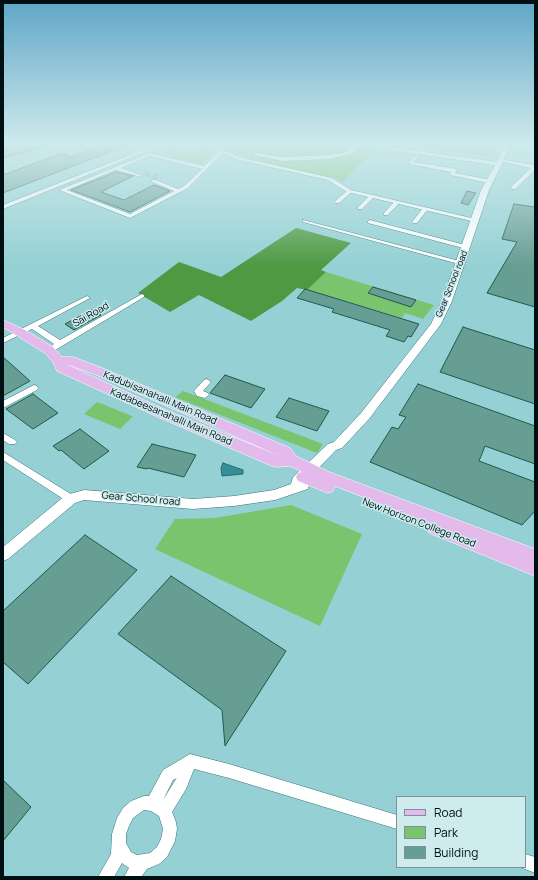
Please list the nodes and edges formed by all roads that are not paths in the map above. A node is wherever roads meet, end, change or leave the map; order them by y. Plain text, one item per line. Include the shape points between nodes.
1 (55, 184) edge
2 (57, 184) edge
3 (77, 184) edge
4 (163, 184) tunnel mouth
5 (178, 184) edge
6 (189, 184) edge
7 (338, 184) edge
8 (488, 184) edge
9 (517, 184) edge
10 (186, 187) junction
11 (513, 188) dead end
12 (179, 190) junction
13 (350, 191) junction
14 (372, 196) junction
15 (337, 202) dead end
16 (397, 202) junction
17 (5, 204) edge
18 (360, 208) dead end
19 (425, 209) junction
20 (386, 214) dead end
21 (476, 220) junction
22 (304, 221) dead end
23 (370, 222) dead end
24 (415, 222) dead end
25 (467, 247) junction
26 (461, 263) junction
27 (142, 296) dead end
28 (87, 298) dead end
29 (3, 323) edge
30 (33, 326) junction
31 (21, 332) junction
32 (3, 341) edge
33 (60, 344) junction
34 (49, 350) junction
35 (59, 361) junction
36 (207, 382) dead end
37 (34, 388) dead end
38 (153, 395) junction
39 (205, 395) dead end
40 (3, 405) edge
41 (143, 405) junction
42 (3, 436) edge
43 (12, 442) dead end
44 (3, 455) edge
45 (291, 460) junction
46 (308, 477) junction
47 (71, 499) junction
48 (3, 554) edge
49 (535, 556) edge
50 (535, 569) edge
51 (158, 808) junction
52 (396, 822) edge
53 (119, 845) junction
54 (142, 863) junction
55 (106, 877) edge
56 (132, 877) edge

1 - 17 street
2 - 17 street
3 - 12 street via 62,190 130,216
4 - 12 street
5 - 10 street
6 - 10 street
7 - 13 street
8 - 21 main road, Gear School road
9 - 11 street
10 - 12 street
13 - 14 street
13 - 15 street
14 - 16 street
14 - 18 street
16 - 19 street
16 - 20 street
19 - 21 street
19 - 24 street
21 - 25 main road, Gear School road
22 - 26 street
23 - 25 street
25 - 26 main road, Gear School road
26 - 46 main road, Gear School road via 444,309 423,343 365,416 338,445 338,450
27 - 33 street, Sai Road
28 - 30 street
29 - 31 main road
30 - 31 street
30 - 33 street
31 - 32 street
31 - 34 main road
33 - 34 street, Sai Road
34 - 35 main road
35 - 38 main road, Kadubisanahalli Main Road via 69,360
35 - 41 main road, Kadabeesanahalli Main Road via 61,368
36 - 39 street via 198,391
37 - 40 street
38 - 41 main road
38 - 45 main road, Kadubisanahalli Main Road via 285,452
41 - 45 main road, Kadabeesanahalli Main Road via 277,462
42 - 43 street
44 - 47 street
45 - 46 main road, Kadubisanahalli Main Road
46 - 47 main road, Gear School road via 275,495 234,501 193,504 100,495 84,495
46 - 49 main road, New Horizon College Road
46 - 50 main road, New Horizon College Road
47 - 48 main road, Gear School road
51 - 52 street via 181,784 190,761
51 - 53 street via 140,805 128,813 120,827
51 - 54 street via 169,822 168,841 158,856
53 - 54 street via 126,857 135,863
53 - 55 street via 118,856
54 - 56 street

